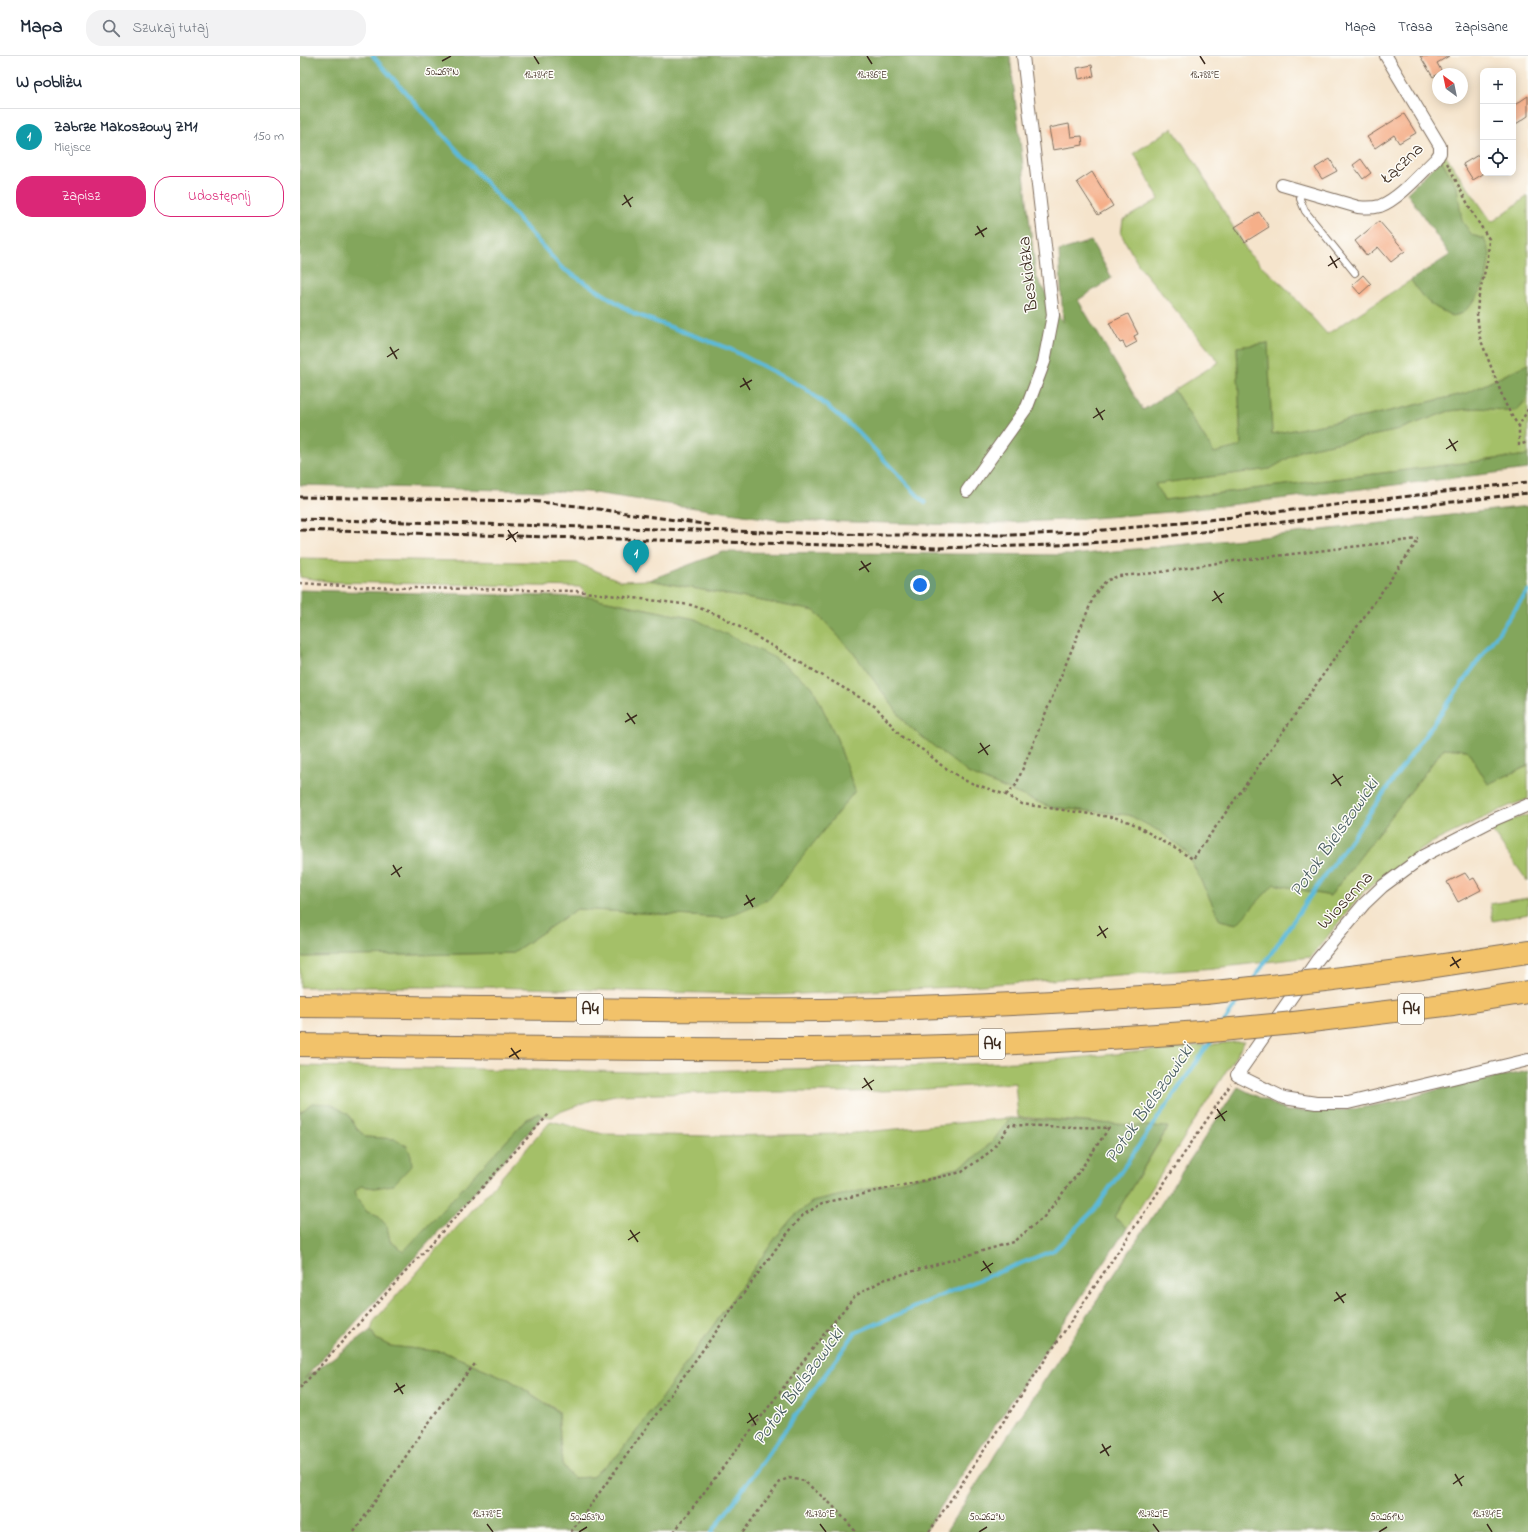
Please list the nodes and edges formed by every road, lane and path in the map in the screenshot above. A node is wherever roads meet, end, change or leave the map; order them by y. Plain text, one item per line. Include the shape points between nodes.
1 (1023, 56) edge
2 (1386, 56) edge
3 (1440, 153) junction
4 (1282, 185) dead end
5 (1301, 191) junction
6 (1355, 273) dead end
7 (1528, 408) edge
8 (1519, 426) junction
9 (1528, 442) edge
10 (967, 491) dead end
11 (300, 583) edge
12 (1006, 795) junction
13 (1528, 805) edge
14 (1528, 952) edge
15 (1528, 992) edge
16 (300, 1006) edge
17 (300, 1045) edge
18 (1528, 1060) edge
19 (1237, 1075) junction
20 (549, 1114) dead end
21 (475, 1364) dead end
22 (300, 1388) edge
23 (354, 1532) edge
24 (571, 1532) edge
25 (674, 1532) edge
26 (743, 1532) edge
27 (856, 1532) edge
28 (929, 1532) edge

1 - 10 street, Beskidzka via 1053,315 1044,362 1027,407
2 - 3 street, Łączna via 1437,139
3 - 5 street, Łączna via 1396,196 1379,206 1358,207
3 - 8 path via 1448,163 1473,214 1489,239 1488,258 1478,300 1480,338 1505,402
4 - 5 street, Łączna
5 - 6 lane via 1300,199 1305,211
7 - 8 path
8 - 9 path via 1519,446
11 - 12 path via 358,587 576,591 691,605 722,616 876,707 902,737 966,781
12 - 12 path via 1016,785 1093,598 1106,581 1118,576 1419,539 1193,859 1132,823 1117,818 1022,804
13 - 19 street, Wiosenna via 1425,855 1382,886 1318,959
14 - 16 highway, A4, bridge via 1423,968 1205,993 1017,1004 880,1009 653,1010
15 - 17 highway, A4, bridge via 1453,1004 1294,1023 1046,1042 800,1049
18 - 19 street via 1348,1103 1316,1103 1284,1098
19 - 28 path
20 - 22 path
21 - 23 path via 441,1406
24 - 25 path via 778,1245 803,1215 823,1203 962,1172 991,1151 1010,1125 1110,1128 1043,1218 1013,1242 883,1280 855,1296
26 - 27 path via 781,1481 789,1478 804,1481 832,1505

